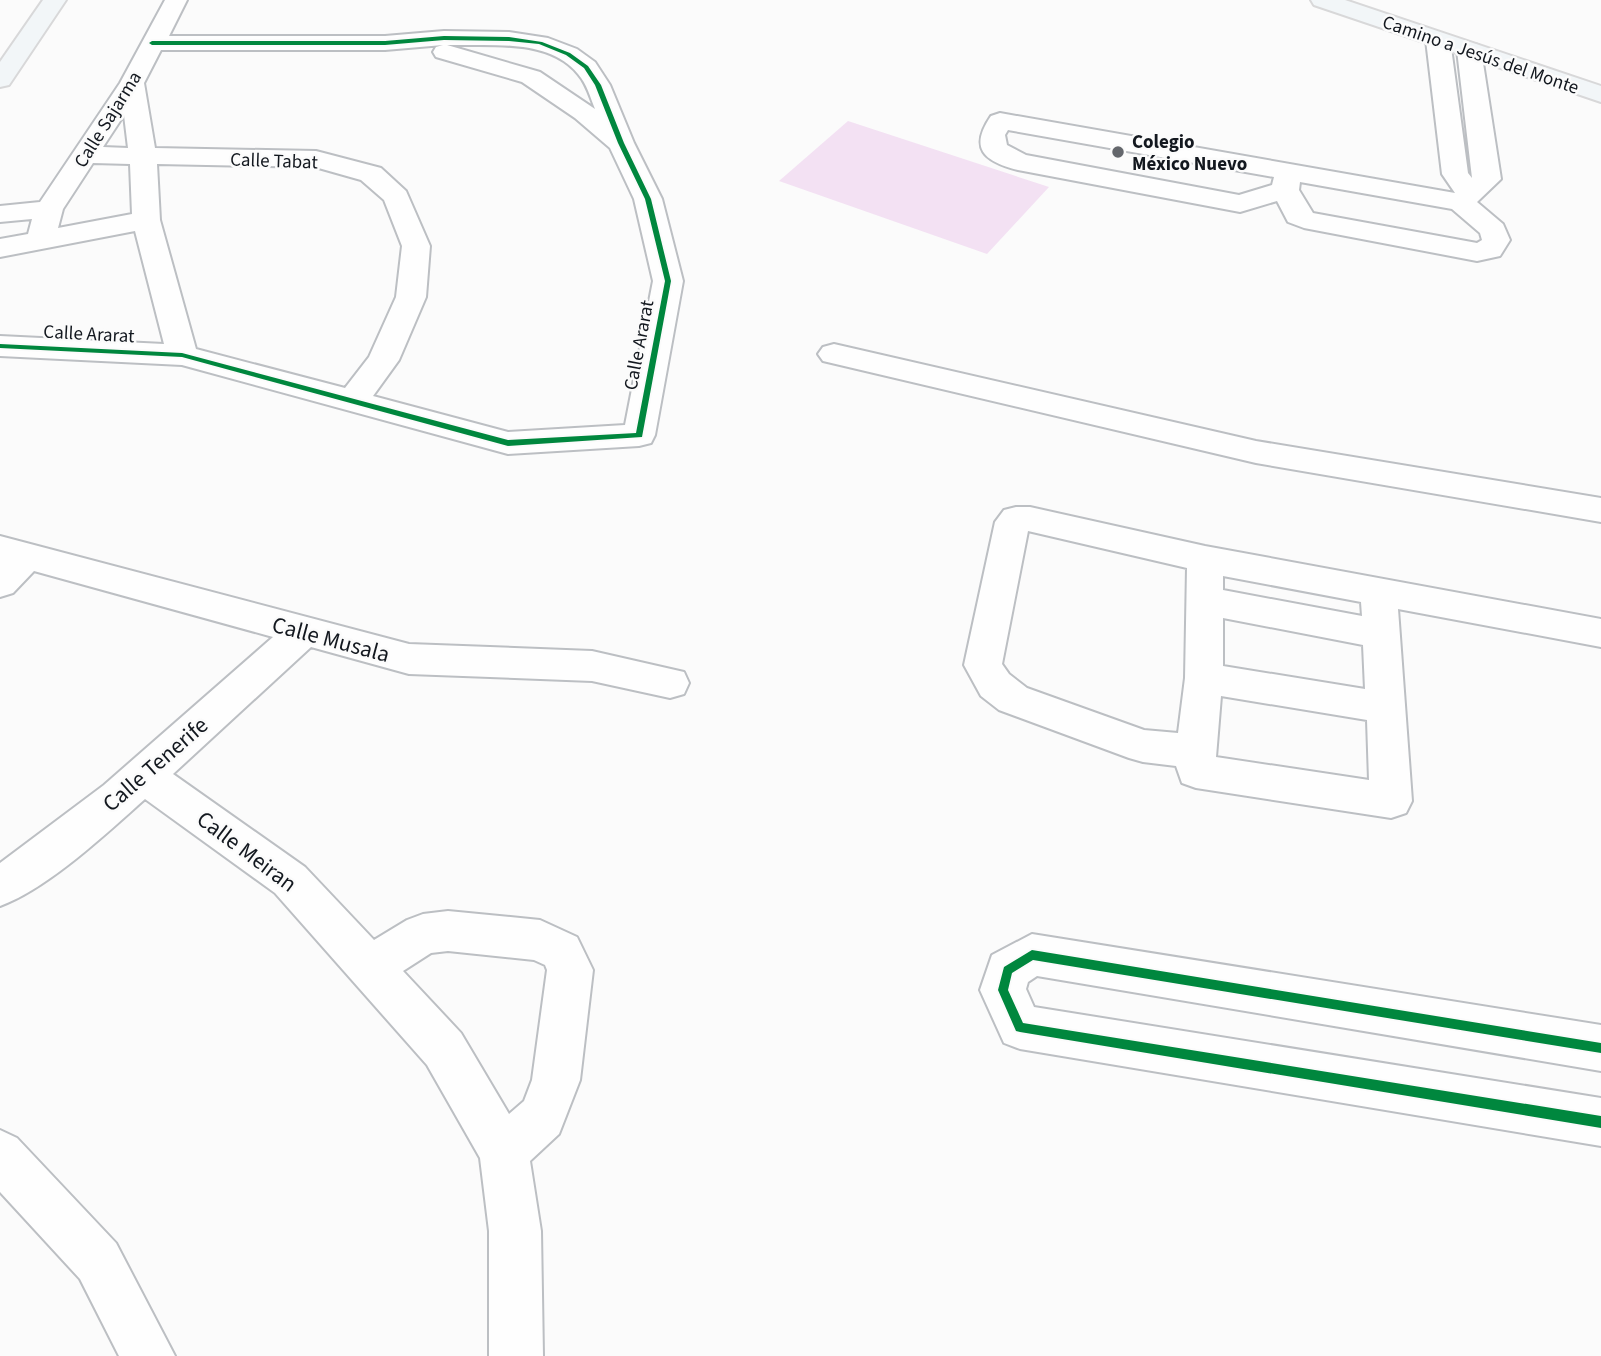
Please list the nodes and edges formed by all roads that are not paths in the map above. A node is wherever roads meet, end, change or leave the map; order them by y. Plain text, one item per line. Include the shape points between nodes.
1 (55, 0) edge
2 (176, 0) edge
3 (1322, 0) edge
4 (1438, 40) junction
5 (152, 43) junction
6 (385, 43) junction
7 (1469, 50) junction
8 (0, 80) edge
9 (132, 83) junction
10 (1601, 94) edge
11 (621, 143) junction
12 (84, 155) junction
13 (143, 157) junction
14 (1287, 181) junction
15 (1466, 198) junction
16 (49, 209) junction
17 (0, 214) edge
18 (146, 220) junction
19 (41, 240) junction
20 (0, 248) edge
21 (0, 346) edge
22 (834, 354) dead end
23 (182, 355) junction
24 (352, 402) junction
25 (1601, 510) edge
26 (14, 552) edge
27 (1205, 559) junction
28 (0, 583) edge
29 (1379, 591) junction
30 (1205, 601) junction
31 (303, 632) junction
32 (1601, 633) edge
33 (1383, 634) junction
34 (1204, 678) junction
35 (670, 683) dead end
36 (1387, 708) junction
37 (1196, 751) junction
38 (144, 776) junction
39 (0, 887) edge
40 (369, 967) junction
41 (1601, 1048) edge
42 (1601, 1122) edge
43 (504, 1152) junction
44 (0, 1154) edge
45 (148, 1356) edge
46 (516, 1356) edge

1 - 8 main road
2 - 5 street, Calle Sajarma
3 - 4 main road, Camino a Jesús del Monte
4 - 7 main road, Camino a Jesús del Monte
4 - 15 street via 1455,174
5 - 6 street, Calle Ararat
5 - 9 street, Calle Sajarma
6 - 11 street, Calle Ararat via 456,54 531,77
6 - 11 street, Calle Ararat via 509,39 540,43 568,54 586,67 598,85
7 - 10 main road, Camino a Jesús del Monte
7 - 15 street via 1488,179
9 - 12 street, Calle Sajarma
9 - 13 street
11 - 24 street, Calle Ararat via 648,199 668,281 639,435 508,443
12 - 13 street, Calle Tabat
12 - 16 street, Calle Sajarma
13 - 18 street
13 - 24 street, Calle Tabat via 316,159 371,174 396,197 416,246 411,297 383,360
14 - 14 street via 1246,204 1018,162 994,149 992,135 1000,121
14 - 15 street
14 - 15 street via 1298,216 1304,220 1477,252 1490,250 1496,240 1493,230
16 - 17 street
16 - 19 street, Calle Sajarma
18 - 19 street
18 - 23 street
19 - 20 street
21 - 23 street, Calle Ararat
22 - 25 street via 1255,452
23 - 24 street, Calle Ararat
26 - 28 street
26 - 31 street, Calle Musala
27 - 29 street
27 - 30 street
27 - 37 street via 1016,519 983,665 995,685 1013,699 1143,746
29 - 32 street
29 - 33 street
30 - 33 street
30 - 34 street
31 - 35 street, Calle Musala via 409,659 592,666
31 - 38 street, Calle Tenerife
33 - 36 street
34 - 36 street
34 - 37 street
36 - 37 street via 1391,802 1196,771
38 - 39 street, Calle Tenerife
38 - 40 street, Calle Meiran via 290,880
40 - 43 street, Calle Meiran via 444,1049
40 - 43 street via 423,934 448,931 540,940 561,951 570,970 556,1080 542,1117
41 - 42 street via 1032,955 1007,970 1003,990 1020,1027
43 - 46 street, Calle Meiran via 515,1231
44 - 45 street via 98,1261

